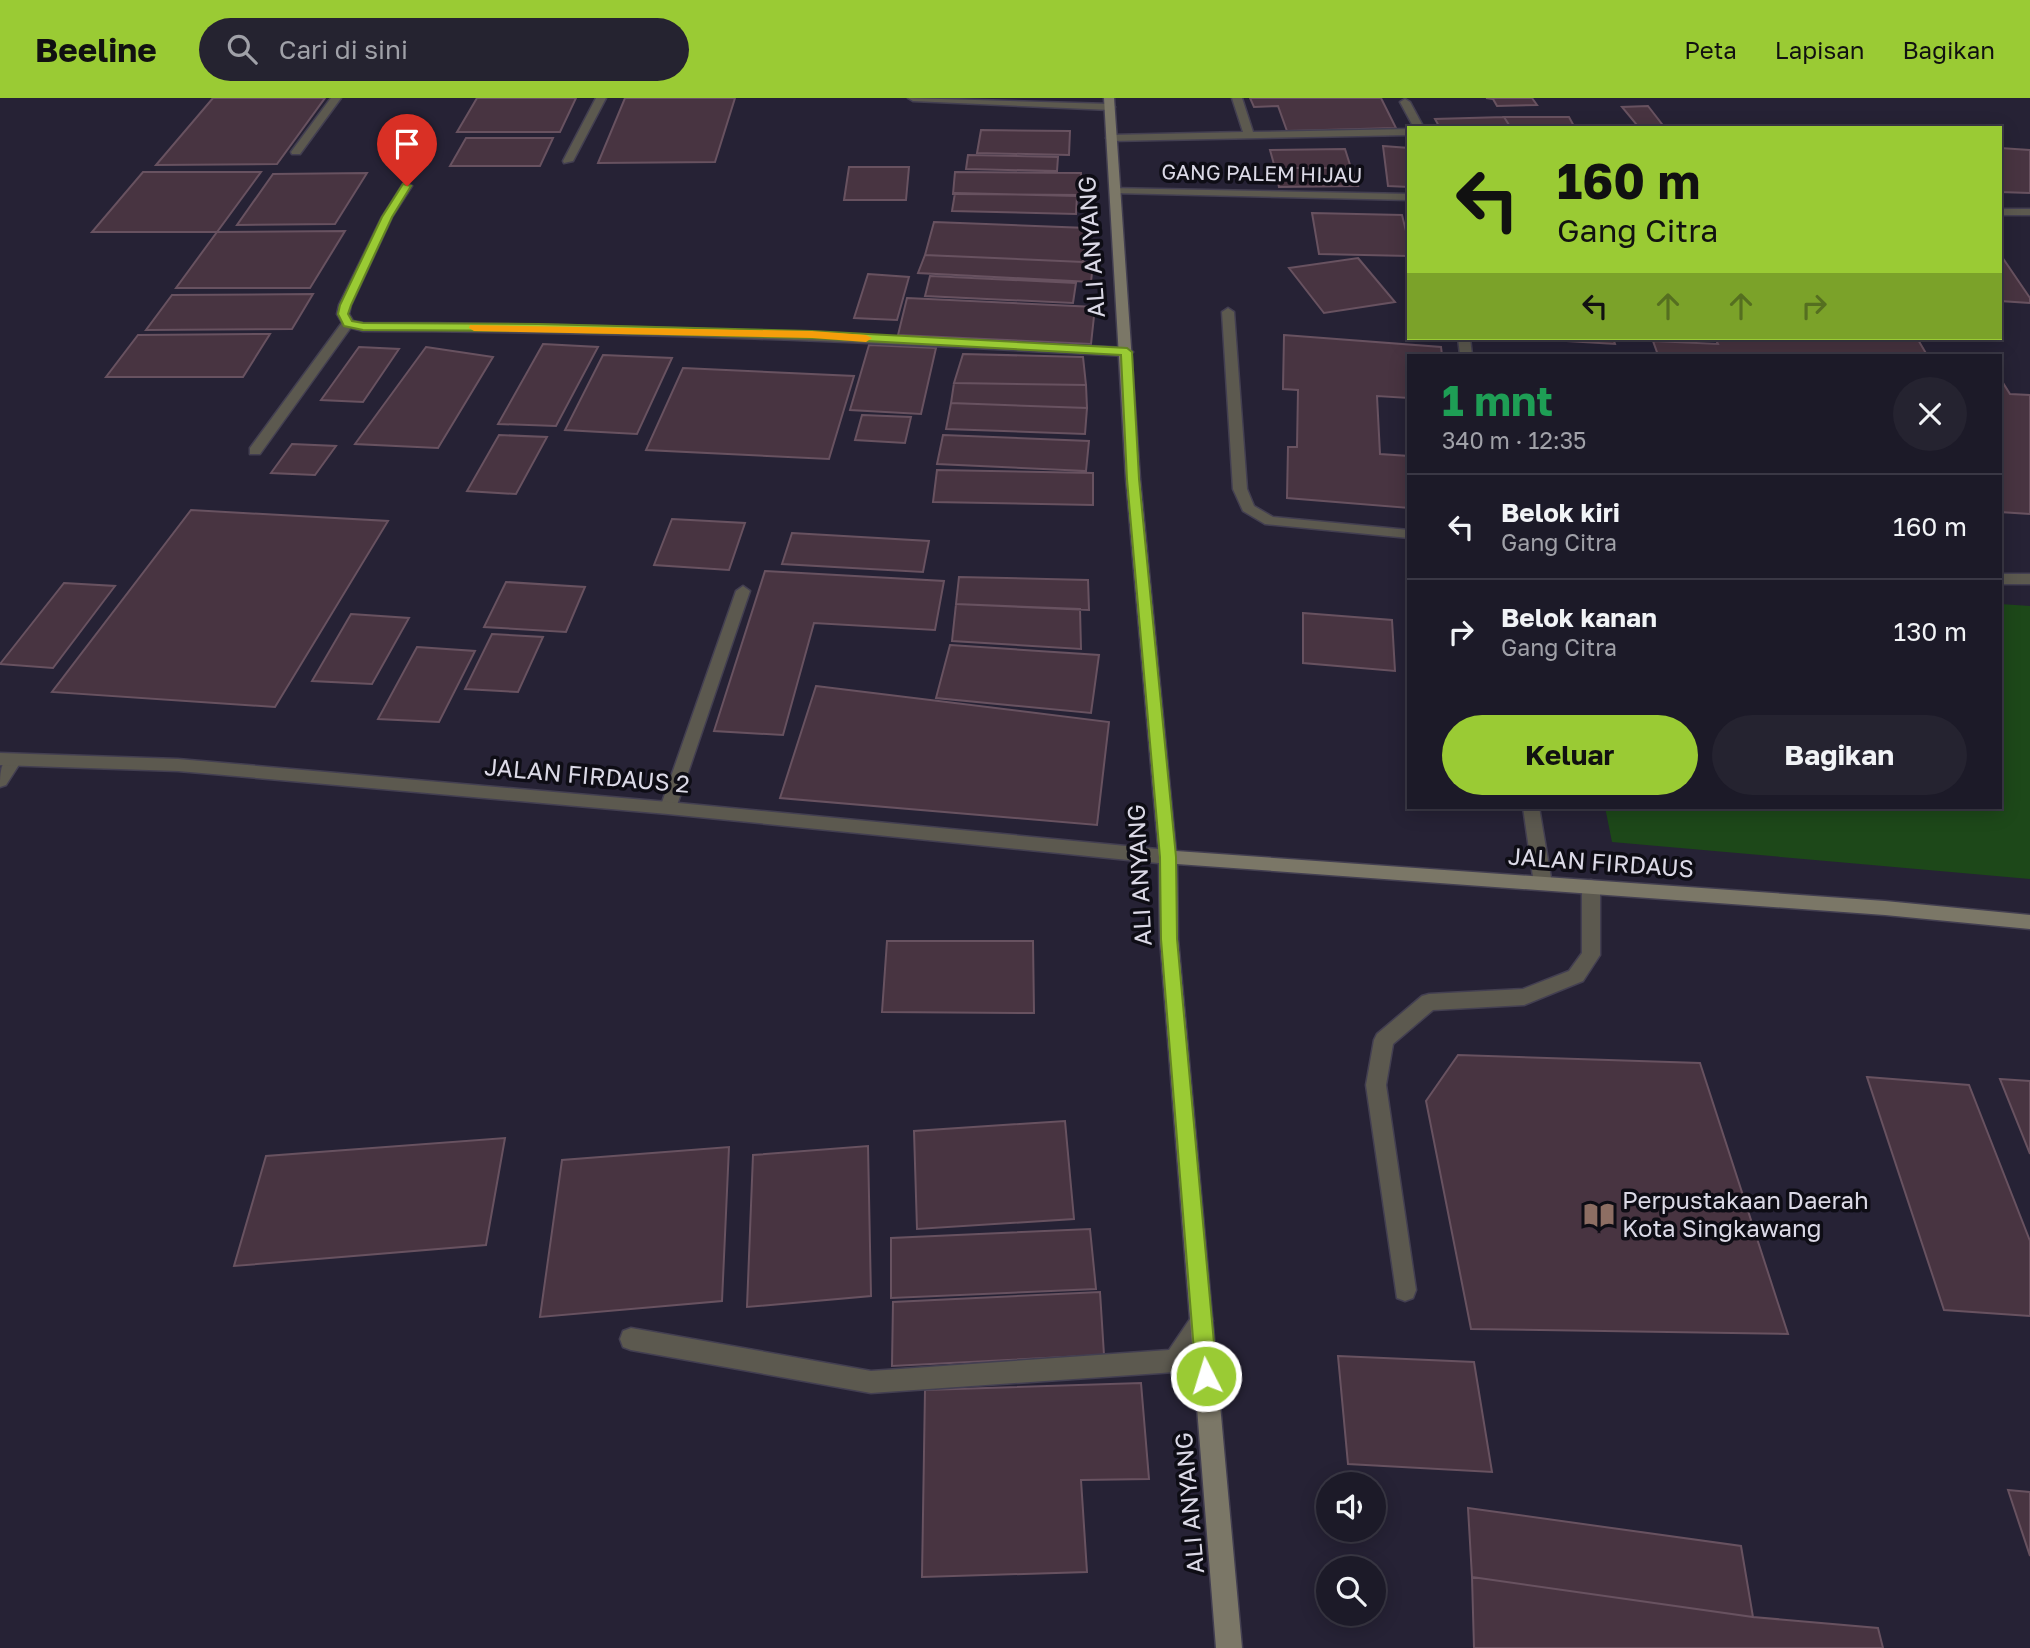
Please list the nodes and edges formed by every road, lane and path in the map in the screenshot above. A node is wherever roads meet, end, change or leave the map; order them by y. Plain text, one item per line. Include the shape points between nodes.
1 (336, 98) edge
2 (601, 98) edge
3 (914, 98) edge
4 (1237, 98) edge
5 (1110, 102) edge
6 (1405, 102) dead end
7 (1418, 126) edge
8 (1407, 132) edge
9 (1250, 135) junction
10 (1111, 138) junction
11 (296, 152) dead end
12 (568, 161) dead end
13 (407, 186) dead end
14 (1114, 190) junction
15 (1407, 197) edge
16 (2002, 212) edge
17 (2030, 212) edge
18 (1228, 312) dead end
19 (348, 323) junction
20 (1127, 352) junction
21 (255, 451) dead end
22 (1407, 534) edge
23 (2002, 579) edge
24 (2030, 579) edge
25 (743, 591) dead end
26 (7, 760) edge
27 (0, 781) edge
28 (668, 808) junction
29 (1531, 809) edge
30 (1168, 857) junction
31 (1543, 884) junction
32 (1591, 887) junction
33 (2030, 922) edge
34 (1405, 1290) dead end
35 (1202, 1321) junction
36 (631, 1339) dead end
37 (1229, 1648) edge

1 - 11 street
2 - 12 street
3 - 5 street
4 - 9 street
5 - 10 street, ALI ANYANG
6 - 7 street
8 - 9 street
9 - 10 street
10 - 14 street, ALI ANYANG
13 - 19 street via 345,305
14 - 15 street, GANG PALEM HIJAU
14 - 20 street, ALI ANYANG
16 - 17 street
18 - 22 street via 1240,489 1248,508 1270,521
19 - 20 street via 363,327 812,335
19 - 21 street
20 - 30 street, ALI ANYANG via 1133,479
23 - 24 street
25 - 28 street
26 - 27 street
26 - 28 street, JALAN FIRDAUS 2 via 178,765
28 - 30 street, JALAN FIRDAUS 2
29 - 31 street
30 - 31 street, JALAN FIRDAUS
30 - 35 street, ALI ANYANG via 1169,939
31 - 32 street, JALAN FIRDAUS
32 - 33 street, JALAN FIRDAUS
32 - 34 street via 1591,954 1576,976 1524,997 1429,1002 1384,1040 1376,1085
35 - 36 street via 1175,1361 871,1382
35 - 37 street, ALI ANYANG

